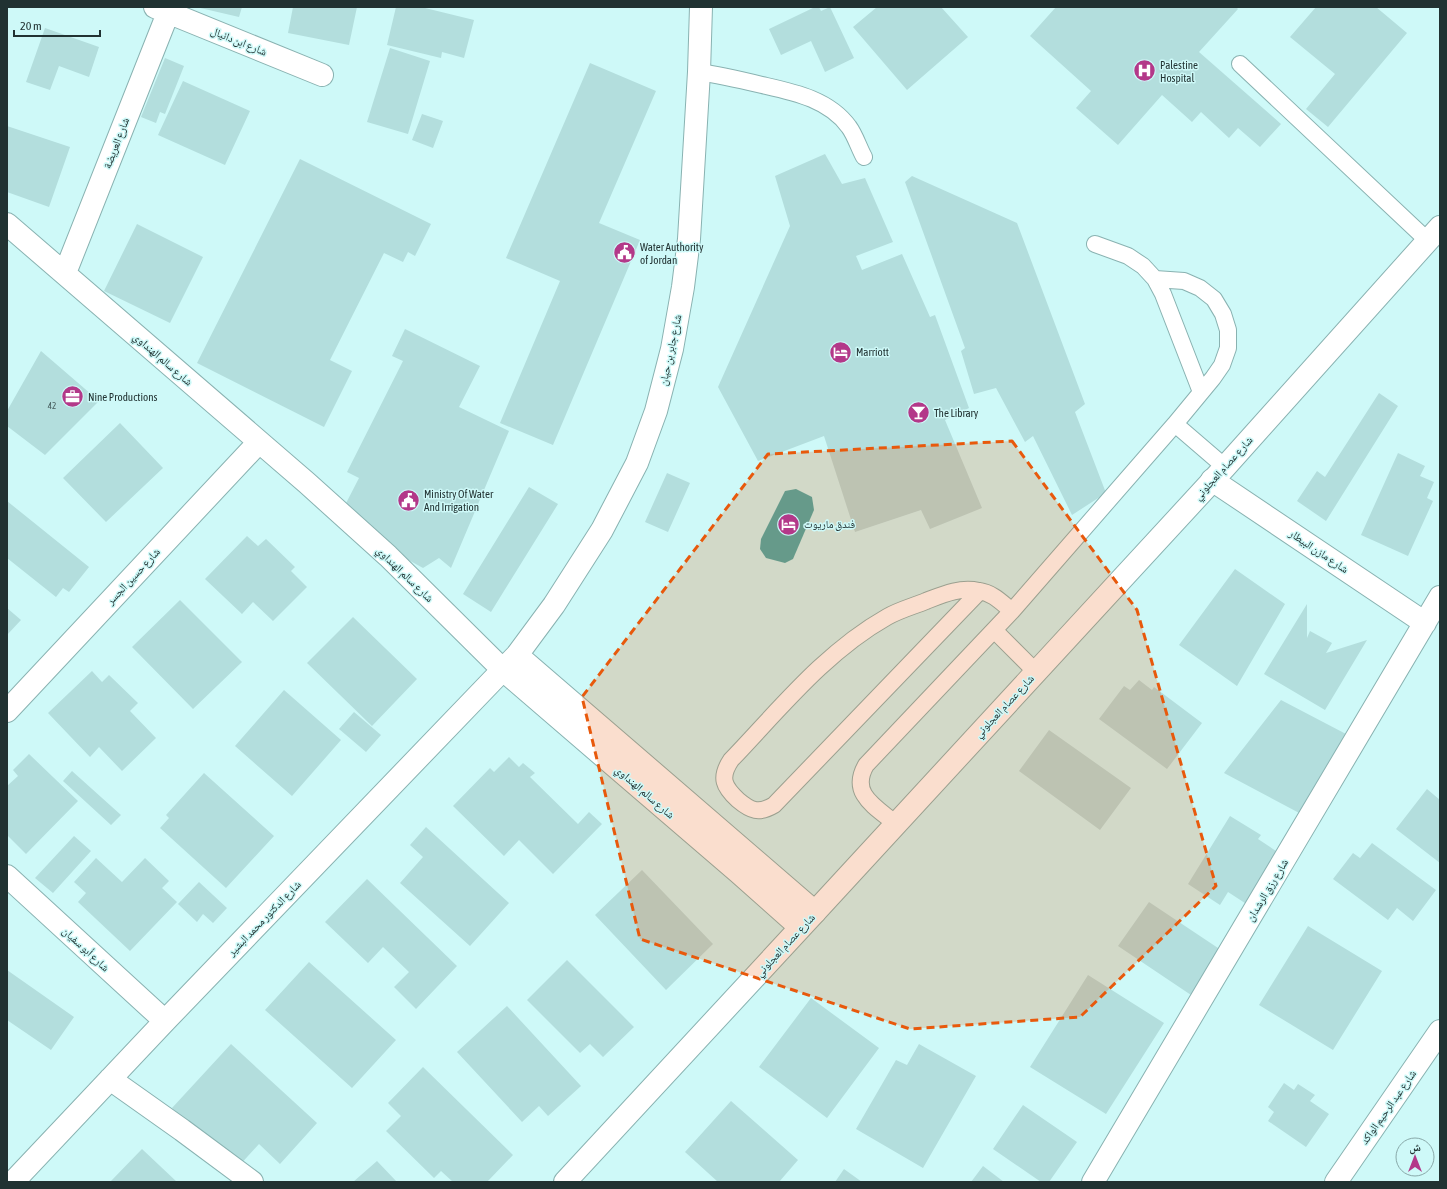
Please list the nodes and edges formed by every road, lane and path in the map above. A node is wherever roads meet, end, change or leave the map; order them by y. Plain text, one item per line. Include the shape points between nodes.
1 (701, 7) edge
2 (162, 10) edge
3 (1240, 64) dead end
4 (699, 72) junction
5 (322, 74) dead end
6 (864, 157) dead end
7 (7, 224) edge
8 (1434, 234) edge
9 (1095, 244) dead end
10 (65, 274) junction
11 (1155, 279) junction
12 (1201, 392) junction
13 (1176, 424) junction
14 (259, 442) junction
15 (1218, 473) junction
16 (980, 591) junction
17 (1440, 597) edge
18 (1012, 611) junction
19 (1425, 623) junction
20 (994, 630) junction
21 (510, 663) junction
22 (1036, 672) junction
23 (7, 711) edge
24 (896, 824) junction
25 (7, 876) edge
26 (815, 912) junction
27 (800, 927) junction
28 (164, 1021) junction
29 (1440, 1031) edge
30 (110, 1079) junction
31 (13, 1182) edge
32 (252, 1182) edge
33 (565, 1182) edge
34 (1093, 1182) edge
35 (1336, 1182) edge

1 - 4 street, شارع جابر بن حيان
2 - 5 street, شارع ابن دانيال
2 - 10 street, شارع العريضة
3 - 8 lane
4 - 6 lane via 731,77 815,100 834,112 849,127
4 - 21 street, شارع جابر بن حيان via 690,239 672,349 656,410 637,463 602,530 554,605
7 - 10 street, شارع سالم الهنداوي
8 - 15 street, شارع عصام العجلوني
9 - 11 lane via 1128,256 1143,266
10 - 14 street, شارع سالم الهنداوي
11 - 12 lane
11 - 12 lane via 1184,281 1200,288 1214,299 1223,314 1228,330 1228,348 1222,365
12 - 13 lane
13 - 15 lane
13 - 18 lane
14 - 21 street, شارع سالم الهنداوي
14 - 23 street, شارع حسين الجسر
15 - 19 street, شارع مازن البيطار
15 - 22 street, شارع عصام العجلوني
16 - 16 lane via 955,591 888,616 837,652 731,760 724,775 728,791 754,810 774,805
16 - 18 lane via 992,595
17 - 19 street, شارع رزق الرشدان
18 - 20 lane
19 - 34 street, شارع رزق الرشدان
20 - 22 lane
20 - 24 lane via 866,765 860,782 862,792 867,800
21 - 26 street, شارع سالم الهنداوي
21 - 27 street, شارع سالم الهنداوي
21 - 28 street, شارع الدكتور محمد البشير
22 - 24 street, شارع عصام العجلوني
24 - 26 street, شارع عصام العجلوني
25 - 28 street, شارع أبو سفيان
26 - 27 street, شارع عصام العجلوني
27 - 33 street, شارع عصام العجلوني
28 - 30 street, شارع الدكتور محمد البشير
29 - 35 street, شارع عبد الرحيم الواكد
30 - 31 street, شارع الدكتور محمد البشير
30 - 32 street

